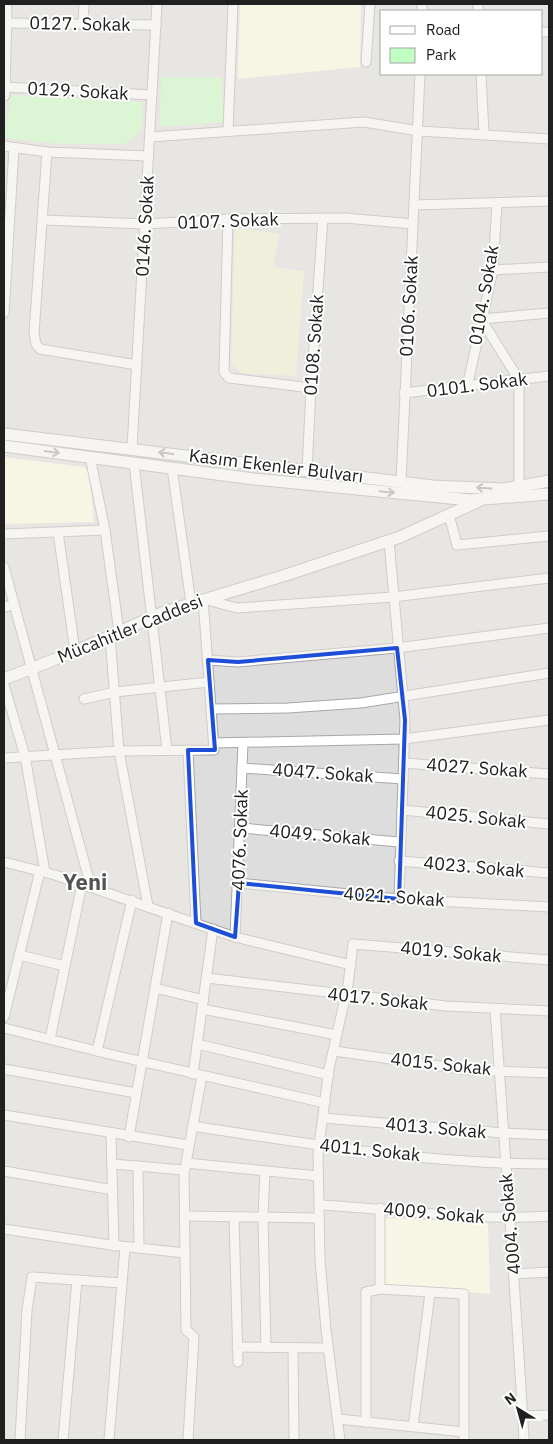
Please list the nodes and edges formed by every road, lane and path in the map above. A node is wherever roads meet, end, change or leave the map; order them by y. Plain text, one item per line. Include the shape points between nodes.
1 (6, 4) edge
2 (84, 4) edge
3 (157, 4) edge
4 (233, 4) edge
5 (370, 4) edge
6 (5, 24) junction
7 (83, 24) junction
8 (156, 25) junction
9 (366, 62) dead end
10 (420, 75) edge
11 (481, 75) edge
12 (4, 87) edge
13 (4, 95) edge
14 (152, 95) junction
15 (228, 131) junction
16 (419, 131) junction
17 (484, 135) junction
18 (150, 137) junction
19 (549, 139) edge
20 (4, 146) edge
21 (14, 148) junction
22 (47, 152) junction
23 (149, 156) junction
24 (549, 201) edge
25 (497, 203) junction
26 (414, 206) junction
27 (323, 218) junction
28 (228, 219) junction
29 (43, 220) junction
30 (145, 224) junction
31 (413, 224) junction
32 (549, 266) edge
33 (493, 270) junction
34 (549, 312) edge
35 (4, 313) edge
36 (481, 320) junction
37 (137, 365) junction
38 (549, 376) edge
39 (520, 380) junction
40 (467, 387) junction
41 (311, 388) junction
42 (404, 393) junction
43 (4, 434) edge
44 (4, 446) edge
45 (132, 448) junction
46 (90, 457) junction
47 (134, 463) junction
48 (172, 468) junction
49 (308, 471) junction
50 (401, 481) junction
51 (549, 481) edge
52 (519, 487) junction
53 (549, 494) edge
54 (482, 500) junction
55 (449, 515) junction
56 (105, 530) junction
57 (58, 532) junction
58 (4, 534) edge
59 (549, 536) edge
60 (389, 541) junction
61 (4, 568) edge
62 (549, 578) edge
63 (393, 597) junction
64 (203, 599) junction
65 (191, 603) junction
66 (14, 605) junction
67 (4, 607) edge
68 (153, 617) junction
69 (549, 628) edge
70 (114, 634) junction
71 (397, 648) junction
72 (75, 651) junction
73 (208, 660) junction
74 (31, 669) junction
75 (549, 673) edge
76 (4, 679) edge
77 (209, 682) junction
78 (4, 685) edge
79 (160, 688) junction
80 (115, 692) junction
81 (402, 696) junction
82 (84, 699) dead end
83 (212, 709) junction
84 (549, 720) edge
85 (404, 739) junction
86 (243, 743) junction
87 (214, 744) junction
88 (166, 750) junction
89 (188, 750) junction
90 (120, 751) junction
91 (55, 755) junction
92 (26, 756) junction
93 (4, 758) edge
94 (404, 763) junction
95 (242, 768) junction
96 (549, 774) edge
97 (403, 779) junction
98 (402, 810) junction
99 (549, 824) edge
100 (241, 828) junction
101 (399, 842) junction
102 (399, 861) junction
103 (4, 862) edge
104 (43, 872) junction
105 (549, 873) edge
106 (239, 883) junction
107 (86, 885) junction
108 (399, 899) junction
109 (132, 900) junction
110 (148, 906) junction
111 (549, 907) edge
112 (168, 913) junction
113 (196, 923) junction
114 (213, 929) junction
115 (235, 937) junction
116 (19, 955) junction
117 (549, 960) edge
118 (351, 965) junction
119 (65, 966) junction
120 (207, 978) junction
121 (155, 988) junction
122 (346, 996) junction
123 (203, 1005) junction
124 (495, 1009) junction
125 (549, 1011) edge
126 (4, 1017) edge
127 (4, 1028) edge
128 (337, 1035) junction
129 (50, 1040) junction
130 (198, 1044) junction
131 (97, 1051) junction
132 (334, 1051) junction
133 (142, 1062) junction
134 (4, 1069) edge
135 (499, 1071) junction
136 (549, 1073) edge
137 (198, 1075) junction
138 (329, 1075) junction
139 (136, 1093) junction
140 (325, 1103) junction
141 (4, 1115) edge
142 (323, 1118) junction
143 (192, 1126) junction
144 (503, 1133) junction
145 (111, 1134) junction
146 (549, 1135) edge
147 (129, 1137) junction
148 (319, 1145) junction
149 (188, 1146) junction
150 (112, 1164) junction
151 (504, 1164) junction
152 (549, 1164) edge
153 (138, 1166) junction
154 (185, 1166) junction
155 (265, 1171) junction
156 (4, 1172) edge
157 (318, 1176) junction
158 (112, 1190) junction
159 (318, 1205) junction
160 (380, 1208) junction
161 (184, 1216) junction
162 (549, 1216) edge
163 (234, 1217) junction
164 (263, 1218) junction
165 (319, 1218) junction
166 (508, 1219) junction
167 (4, 1229) edge
168 (114, 1246) junction
169 (125, 1247) junction
170 (139, 1248) junction
171 (185, 1253) junction
172 (549, 1272) edge
173 (514, 1274) junction
174 (77, 1280) junction
175 (122, 1283) junction
176 (380, 1289) junction
177 (430, 1293) junction
178 (237, 1347) junction
179 (266, 1348) junction
180 (293, 1348) junction
181 (328, 1348) junction
182 (238, 1362) dead end
183 (549, 1415) edge
184 (523, 1416) junction
185 (338, 1420) junction
186 (366, 1422) junction
187 (413, 1427) junction
188 (464, 1436) edge
189 (20, 1440) edge
190 (63, 1440) edge
191 (109, 1440) edge
192 (188, 1440) edge
193 (294, 1440) edge
194 (340, 1440) edge
195 (524, 1440) edge

1 - 6 street
2 - 7 street
3 - 8 street, 0146. Sokak
4 - 15 street
5 - 9 street
6 - 7 street, 0127. Sokak
6 - 12 street
7 - 8 street, 0127. Sokak
8 - 14 street, 0146. Sokak
10 - 16 street, 0106. Sokak
11 - 17 street
12 - 13 street
12 - 14 street, 0129. Sokak
14 - 18 street, 0146. Sokak
15 - 16 street via 364,122
15 - 18 street
16 - 17 street
16 - 26 street, 0106. Sokak
17 - 19 street
18 - 23 street, 0146. Sokak
20 - 21 street
21 - 22 street
21 - 35 street
22 - 23 street
22 - 29 street
23 - 30 street, 0146. Sokak
24 - 25 street
25 - 26 street
25 - 33 street, 0104. Sokak
26 - 31 street, 0106. Sokak
27 - 28 street, 0107. Sokak
27 - 31 street, 0107. Sokak
27 - 41 street, 0108. Sokak
28 - 30 street, 0107. Sokak
28 - 41 street via 224,372 228,378
29 - 30 street, 0107. Sokak
29 - 37 street via 34,333 36,344 40,349
30 - 37 street, 0146. Sokak
31 - 42 street, 0106. Sokak
32 - 33 street
33 - 36 street, 0104. Sokak
34 - 36 street
36 - 39 street
36 - 40 street, 0104. Sokak
37 - 45 street, 0146. Sokak
38 - 39 street, 0101. Sokak
39 - 40 street, 0101. Sokak
39 - 52 street
40 - 42 street, 0101. Sokak
41 - 49 street, 0108. Sokak
42 - 50 street, 0106. Sokak
43 - 45 street, Kasım Ekenler Bulvarı
44 -> 46 street, Kasım Ekenler Bulvarı
49 -> 45 street, Kasım Ekenler Bulvarı
46 - 47 street, Kasım Ekenler Bulvarı
46 - 56 street
47 - 48 street, Kasım Ekenler Bulvarı
47 - 68 street
48 -> 54 street, Kasım Ekenler Bulvarı
48 - 65 street
49 - 50 street, Kasım Ekenler Bulvarı
52 -> 50 street, Kasım Ekenler Bulvarı via 450,487
51 - 52 street, Kasım Ekenler Bulvarı
53 - 54 street, Kasım Ekenler Bulvarı
54 - 55 street, Mücahitler Caddesi
55 - 59 street via 457,545
55 - 60 street, Mücahitler Caddesi
56 - 57 street
56 - 70 street
57 - 58 street
57 - 72 street
60 - 63 street
60 - 64 street, Mücahitler Caddesi
61 - 66 street
62 - 63 street
63 - 64 street via 237,608
63 - 71 street
64 - 65 street, Mücahitler Caddesi
64 - 73 street
65 - 68 street, Mücahitler Caddesi
66 - 67 street
66 - 74 street
68 - 70 street, Mücahitler Caddesi
68 - 79 street
69 - 71 street
70 - 72 street, Mücahitler Caddesi
70 - 80 street
71 - 73 street via 238,662
71 - 81 street
72 - 74 street, Mücahitler Caddesi
73 - 77 street
74 - 76 street, Mücahitler Caddesi
74 - 91 street
75 - 81 street
77 - 79 street
77 - 83 street
78 - 92 street
79 - 80 street
79 - 88 street
80 - 82 street
80 - 90 street
81 - 83 street via 361,703 288,708
81 - 85 street
83 - 87 street
84 - 85 street
85 - 86 street
85 - 94 street
86 - 87 street
86 - 95 street, 4076. Sokak
87 - 89 street via 214,750
88 - 89 street
88 - 90 street
89 - 113 street
90 - 91 street
90 - 110 street
91 - 92 street
91 - 107 street
92 - 93 street
92 - 104 street
94 - 96 street, 4027. Sokak
94 - 97 street
95 - 97 street, 4047. Sokak
95 - 100 street, 4076. Sokak
97 - 98 street
98 - 99 street, 4025. Sokak
98 - 101 street
100 - 101 street, 4049. Sokak
100 - 106 street, 4076. Sokak
101 - 102 street
102 - 105 street, 4023. Sokak
102 - 108 street
103 - 104 street
104 - 107 street
104 - 116 street
106 - 108 street, 4021. Sokak
106 - 115 street, 4076. Sokak
107 - 109 street
107 - 119 street
108 - 111 street, 4021. Sokak
109 - 110 street
109 - 131 street
110 - 112 street
112 - 113 street
112 - 121 street
113 - 114 street
114 - 115 street
114 - 120 street
115 - 118 street
116 - 119 street
116 - 126 street
117 - 118 street, 4019. Sokak via 353,944
118 - 122 street
119 - 129 street
120 - 122 street, 4017. Sokak
120 - 123 street
121 - 123 street
121 - 133 street
122 - 124 street, 4017. Sokak
122 - 128 street
123 - 128 street
123 - 130 street
124 - 125 street, 4017. Sokak
124 - 135 street, 4004. Sokak
127 - 129 street
128 - 132 street
129 - 131 street
130 - 137 street
130 - 138 street
131 - 133 street
132 - 135 street, 4015. Sokak via 468,1070
132 - 138 street
133 - 137 street
133 - 139 street
134 - 139 street
135 - 136 street, 4015. Sokak
135 - 144 street, 4004. Sokak
137 - 140 street
137 - 143 street
138 - 140 street
139 - 147 street
140 - 142 street
141 - 145 street
142 - 144 street, 4013. Sokak
142 - 148 street
143 - 148 street, 4011. Sokak
143 - 149 street
144 - 146 street, 4013. Sokak
144 - 151 street, 4004. Sokak
145 - 147 street
145 - 150 street
147 - 149 street
148 - 151 street, 4011. Sokak
148 - 157 street
149 - 154 street
150 - 153 street
150 - 158 street
151 - 152 street, 4011. Sokak
151 - 166 street, 4004. Sokak
153 - 154 street
153 - 170 street
154 - 155 street
154 - 161 street
155 - 157 street
155 - 164 street
156 - 158 street
157 - 159 street
158 - 168 street
159 - 160 street, 4009. Sokak
159 - 165 street
160 - 166 street, 4009. Sokak
160 - 176 street
161 - 163 street
161 - 171 street
162 - 166 street, 4009. Sokak
163 - 164 street
163 - 178 street
164 - 165 street
164 - 179 street
165 - 181 street
166 - 173 street, 4004. Sokak
167 - 168 street
168 - 169 street
169 - 170 street
169 - 175 street
170 - 171 street
171 - 192 street via 186,1330 194,1337
172 - 173 street
173 - 184 street, 4004. Sokak
174 - 175 street
174 - 189 street via 32,1277 27,1310
174 - 190 street
175 - 191 street
176 - 177 street
176 - 186 street via 366,1292
177 - 187 street
177 - 188 street via 464,1294
178 - 179 street
178 - 182 street
179 - 180 street
180 - 181 street
180 - 193 street
181 - 185 street
183 - 184 street
184 - 195 street, 4004. Sokak
185 - 186 street
185 - 194 street
186 - 187 street
187 - 188 street

